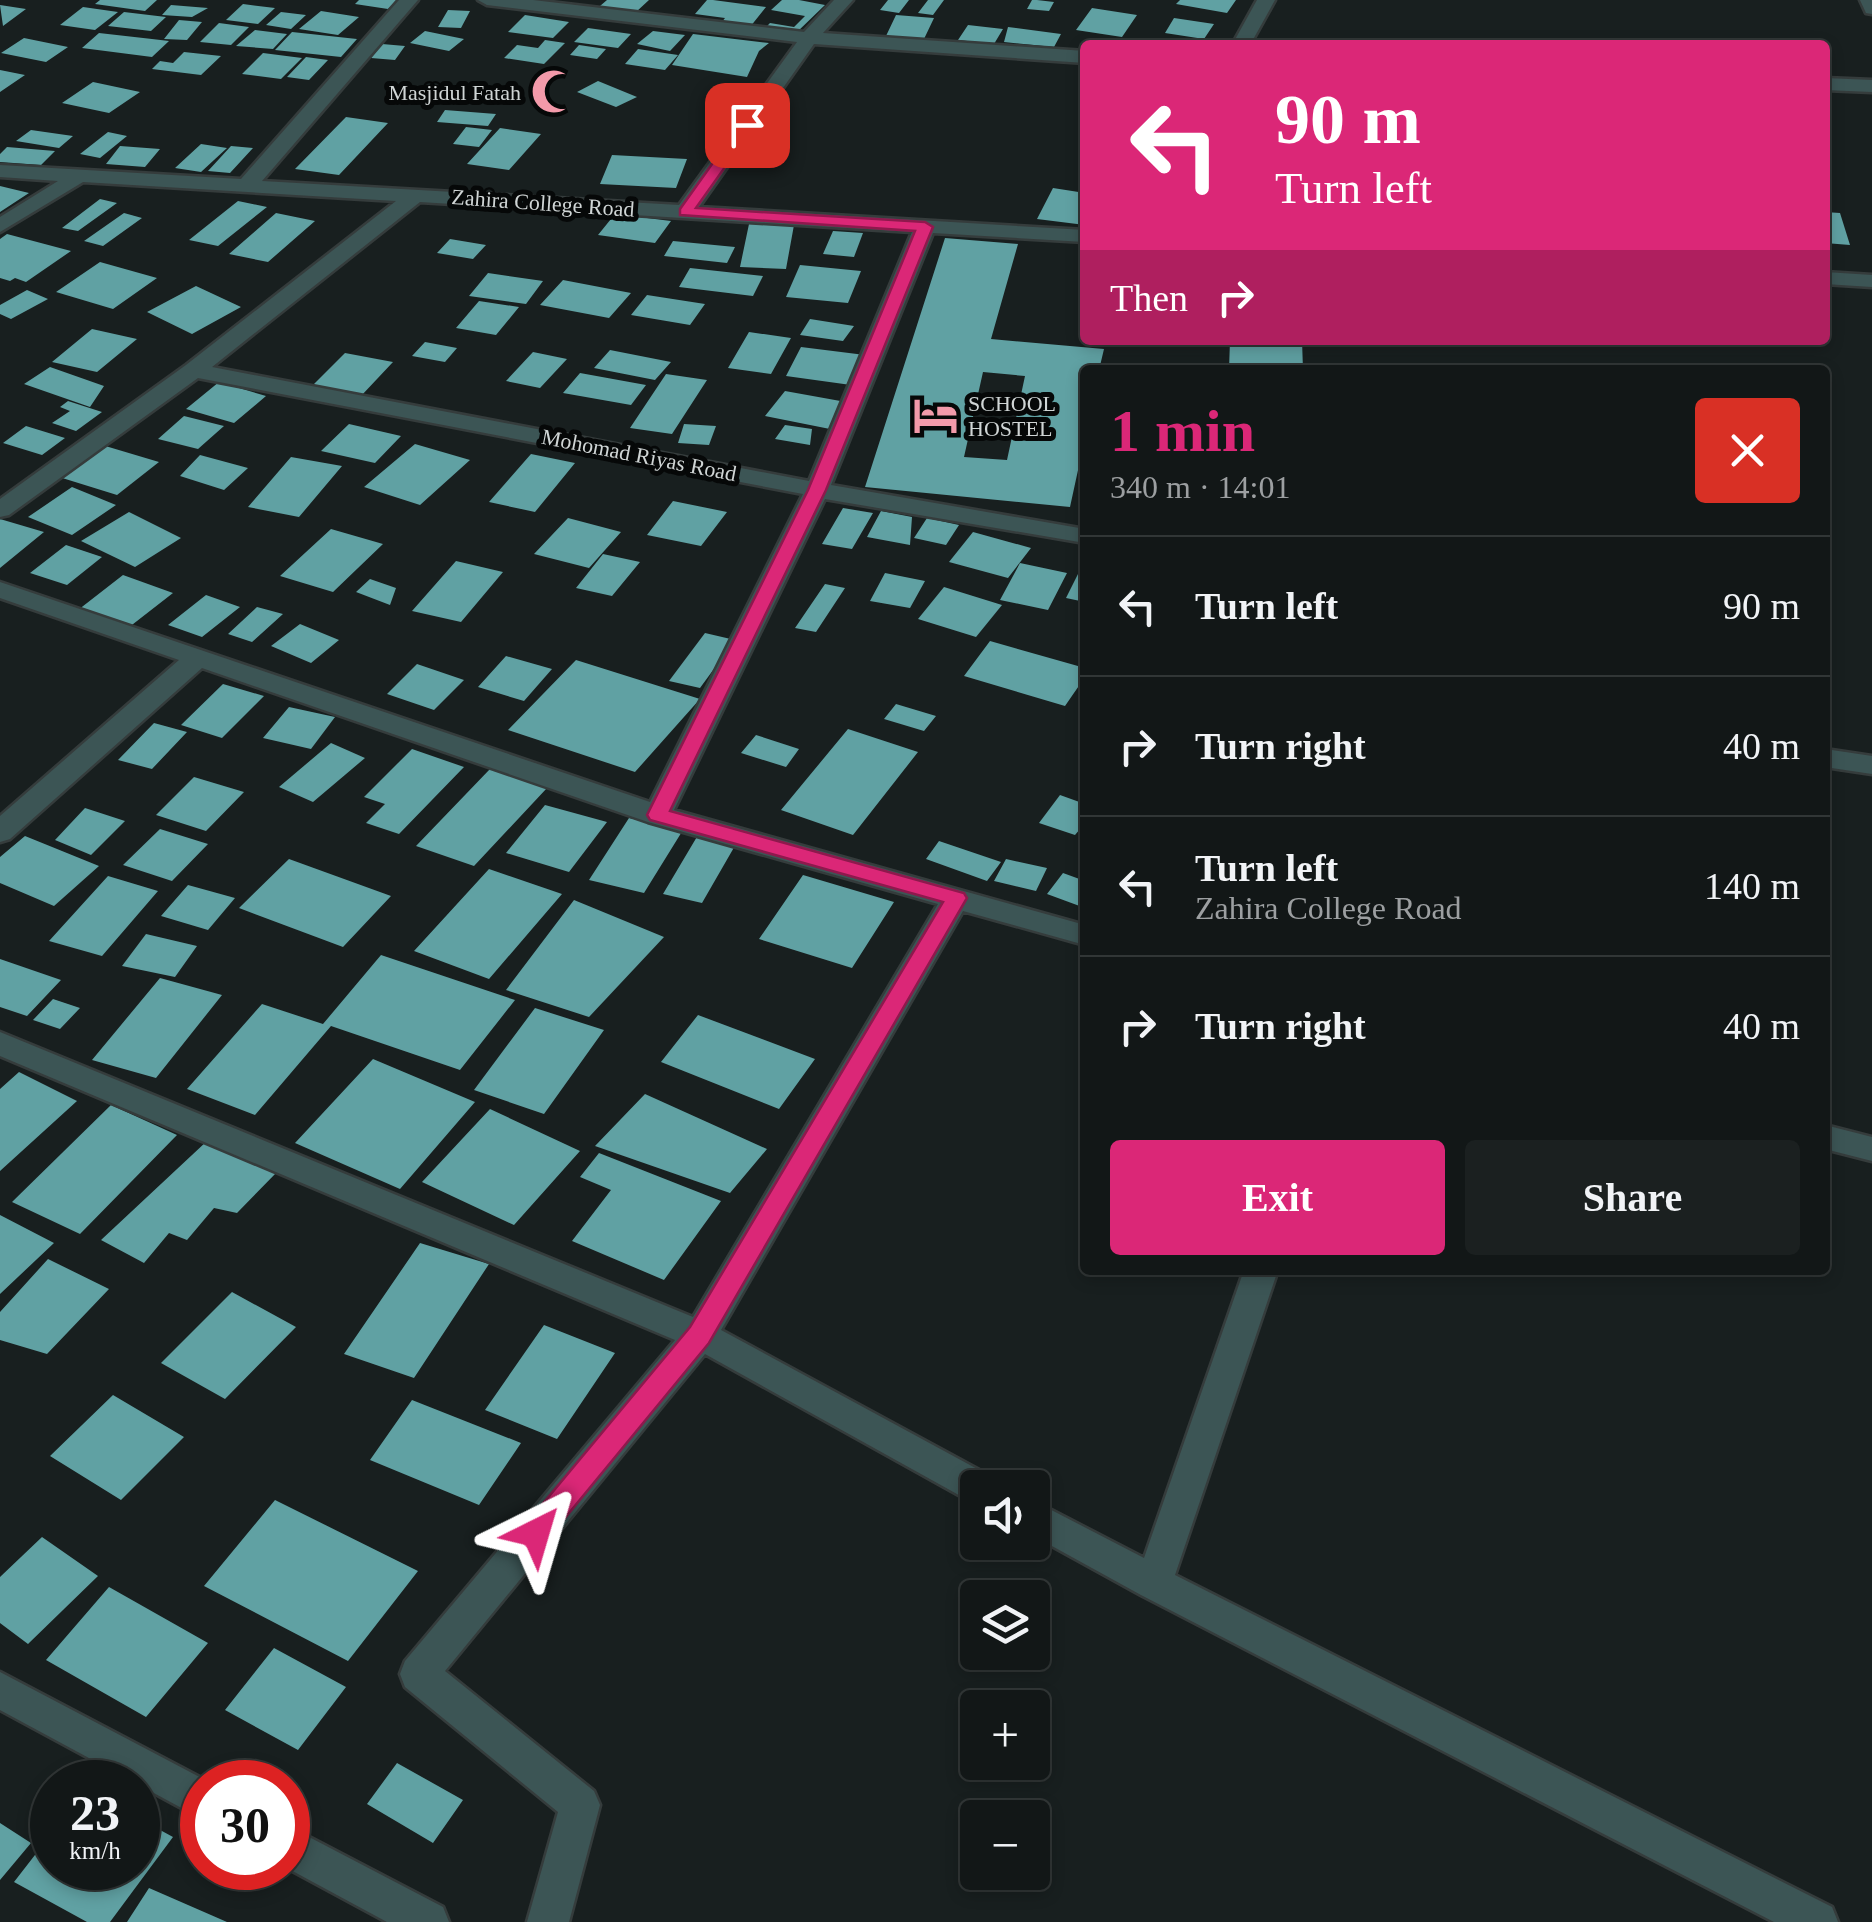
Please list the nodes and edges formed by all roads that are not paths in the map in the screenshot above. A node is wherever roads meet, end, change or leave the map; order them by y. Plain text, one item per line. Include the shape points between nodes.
1 (409, 0) edge
2 (487, 0) edge
3 (844, 0) edge
4 (1266, 0) edge
5 (1869, 0) edge
6 (1872, 9) edge
7 (809, 38) junction
8 (1244, 40) edge
9 (1080, 57) edge
10 (1830, 84) edge
11 (1872, 86) edge
12 (0, 172) edge
13 (80, 176) junction
14 (246, 185) junction
15 (416, 195) junction
16 (686, 212) junction
17 (0, 226) edge
18 (925, 227) junction
19 (1080, 236) edge
20 (1830, 278) edge
21 (1872, 280) edge
22 (194, 370) junction
23 (817, 490) junction
24 (0, 510) edge
25 (1080, 535) edge
26 (0, 590) edge
27 (197, 658) junction
28 (1830, 759) edge
29 (1872, 765) edge
30 (658, 815) junction
31 (0, 832) edge
32 (956, 898) junction
33 (1080, 934) edge
34 (0, 1042) edge
35 (1830, 1137) edge
36 (1872, 1149) edge
37 (1259, 1275) edge
38 (700, 1335) junction
39 (960, 1477) edge
40 (1050, 1526) edge
41 (1154, 1583) junction
42 (0, 1690) edge
43 (180, 1788) edge
44 (310, 1858) edge
45 (428, 1922) edge
46 (548, 1922) edge
47 (1817, 1922) edge

1 - 14 street
2 - 7 street
3 - 7 street
4 - 8 street
5 - 6 street
7 - 9 street
7 - 16 street
10 - 11 street
12 - 13 street, Zahira College Road
13 - 14 street, Zahira College Road
13 - 17 street
14 - 15 street, Zahira College Road
15 - 16 street, Zahira College Road
15 - 22 street
16 - 18 street, Zahira College Road
18 - 19 street, Zahira College Road
18 - 23 street
20 - 21 street
22 - 23 street, Mohomad Riyas Road
22 - 24 street
23 - 25 street, Mohomad Riyas Road
23 - 30 street
26 - 27 street
27 - 30 street
27 - 31 street
28 - 29 street
30 - 32 street
32 - 33 street
32 - 38 street
34 - 38 street
35 - 36 street
37 - 41 street
38 - 39 street
38 - 46 street via 419,1674 580,1804
40 - 41 street
41 - 47 street
42 - 43 street
44 - 45 street

